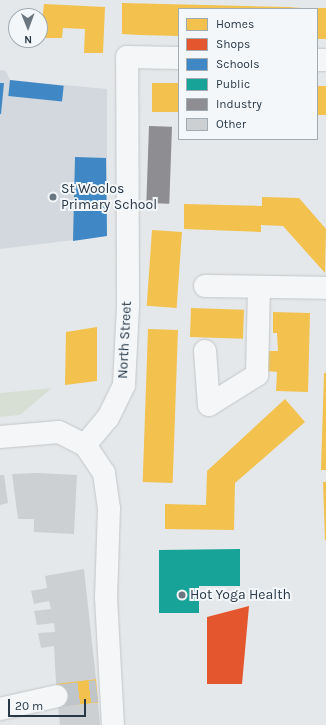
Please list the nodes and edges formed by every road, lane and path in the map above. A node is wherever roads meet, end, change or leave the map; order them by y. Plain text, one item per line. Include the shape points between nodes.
1 (178, 58) edge
2 (205, 286) dead end
3 (259, 287) junction
4 (326, 288) edge
5 (205, 351) dead end
6 (0, 437) edge
7 (85, 445) junction
8 (57, 696) tunnel mouth
9 (0, 708) edge
10 (113, 725) edge

1 - 7 street, North Street via 127,57 128,305 124,385 108,418
2 - 3 street
3 - 4 street
3 - 5 street via 257,375 209,405
6 - 7 street via 59,432
7 - 10 street via 104,473 109,508 103,692
8 - 9 street

